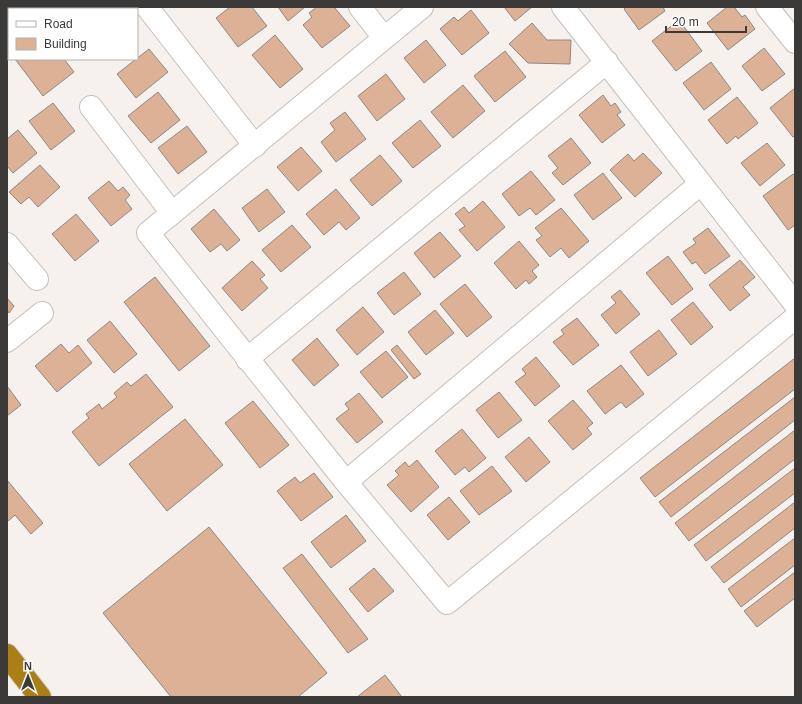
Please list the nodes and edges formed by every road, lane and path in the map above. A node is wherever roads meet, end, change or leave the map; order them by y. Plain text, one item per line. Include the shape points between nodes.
1 (147, 7) edge
2 (360, 7) edge
3 (422, 7) edge
4 (563, 7) edge
5 (768, 7) edge
6 (384, 38) junction
7 (795, 42) edge
8 (606, 62) junction
9 (91, 107) dead end
10 (255, 146) junction
11 (700, 184) junction
12 (172, 213) junction
13 (7, 244) edge
14 (37, 279) dead end
15 (795, 304) edge
16 (42, 313) dead end
17 (795, 318) edge
18 (7, 341) edge
19 (247, 359) junction
20 (346, 482) junction
21 (7, 655) edge
22 (40, 697) edge

1 - 10 street
2 - 6 street
3 - 6 street
4 - 8 street
5 - 7 street
6 - 10 street
8 - 11 street
8 - 19 street
9 - 12 street
10 - 12 street
11 - 15 street
11 - 20 street
12 - 19 street via 148,233
13 - 14 street
16 - 18 street
17 - 20 street via 448,603
19 - 20 street
21 - 22 highway

